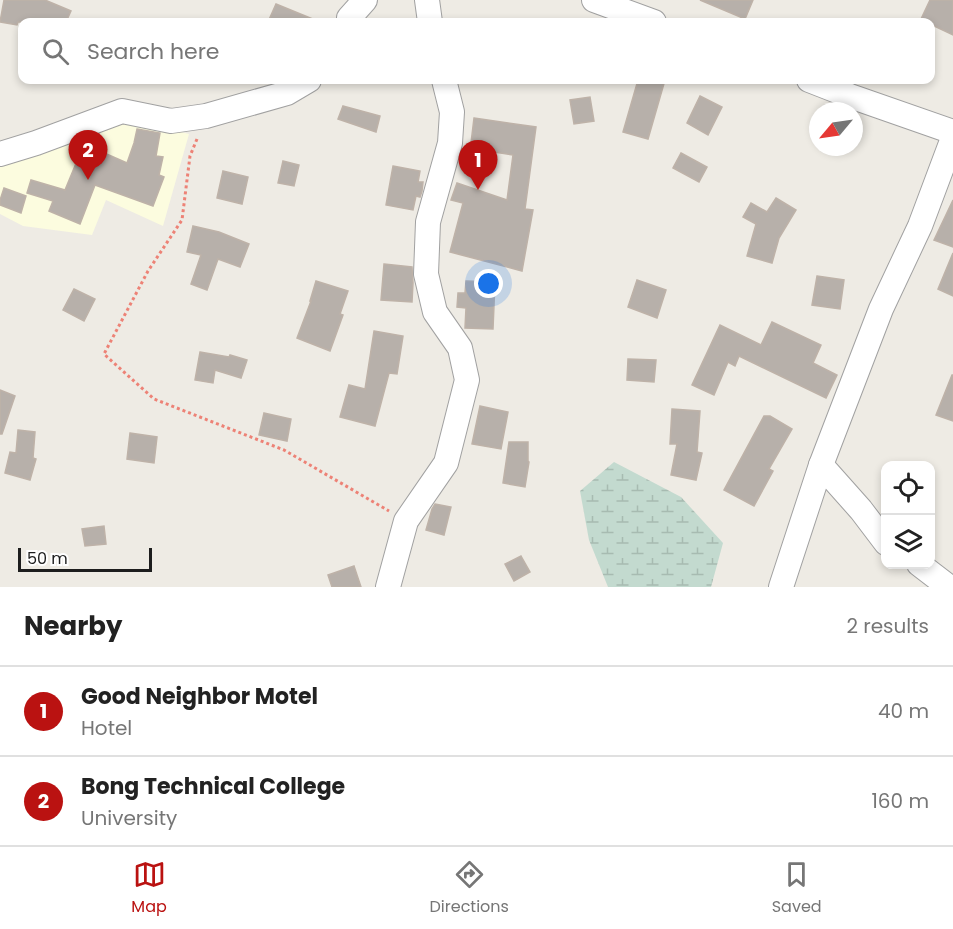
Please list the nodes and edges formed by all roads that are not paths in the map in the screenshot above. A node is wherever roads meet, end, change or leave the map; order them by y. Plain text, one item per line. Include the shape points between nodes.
1 (365, 0) edge
2 (427, 0) edge
3 (594, 0) edge
4 (349, 18) edge
5 (429, 18) edge
6 (643, 18) edge
7 (302, 84) edge
8 (445, 84) edge
9 (819, 84) edge
10 (953, 132) edge
11 (953, 138) edge
12 (0, 154) edge
13 (821, 465) junction
14 (881, 538) edge
15 (926, 569) edge
16 (388, 587) edge
17 (781, 587) edge
18 (949, 587) edge

1 - 4 street
2 - 5 street
3 - 6 street
7 - 12 street via 248,106 206,116 171,121 122,111
8 - 16 street via 452,112 450,144 428,222 426,274 435,312 460,348 467,380 446,463 406,521
9 - 10 street
11 - 13 street
13 - 14 street
13 - 17 street
15 - 18 street

